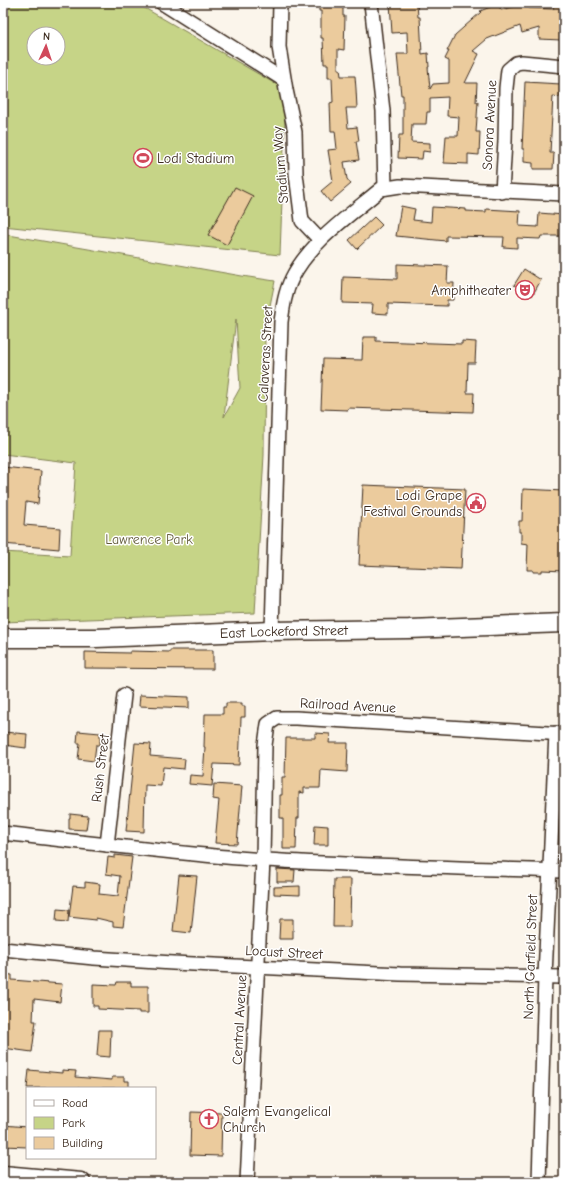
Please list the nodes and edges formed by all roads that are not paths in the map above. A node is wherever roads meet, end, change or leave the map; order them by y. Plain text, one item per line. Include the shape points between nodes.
1 (162, 3) edge
2 (280, 3) edge
3 (371, 3) edge
4 (564, 66) edge
5 (284, 80) junction
6 (385, 188) junction
7 (502, 192) junction
8 (564, 194) edge
9 (320, 240) junction
10 (564, 623) edge
11 (272, 631) junction
12 (3, 638) edge
13 (124, 695) dead end
14 (560, 734) edge
15 (3, 833) edge
16 (107, 844) junction
17 (263, 860) junction
18 (549, 870) junction
19 (564, 871) edge
20 (3, 949) edge
21 (257, 967) junction
22 (544, 976) junction
23 (564, 977) edge
24 (3, 1175) edge
25 (81, 1182) edge
26 (247, 1182) edge
27 (539, 1182) edge

1 - 5 street
2 - 5 street, Stadium Way via 279,46
3 - 6 street via 383,111
4 - 7 street, Sonora Avenue via 522,62 516,63 508,70
5 - 9 street, Stadium Way via 295,132 296,174 302,221
6 - 7 street via 400,186
6 - 9 street, Calaveras Street
7 - 8 street
9 - 11 street, Calaveras Street via 302,261 292,278 285,297 281,322
10 - 11 street, East Lockeford Street
11 - 12 street, East Lockeford Street via 96,638
13 - 16 street, Rush Street
14 - 17 street, Railroad Avenue via 277,718 268,724 265,745
14 - 18 street, North Garfield Street
15 - 16 street
16 - 17 street
17 - 18 street via 375,866
17 - 21 street, Central Avenue
18 - 19 street
18 - 22 street, North Garfield Street
20 - 21 street, Locust Street
21 - 22 street, Locust Street via 400,974
21 - 26 street, Central Avenue
22 - 23 street, Locust Street
22 - 27 street, North Garfield Street
24 - 25 street

